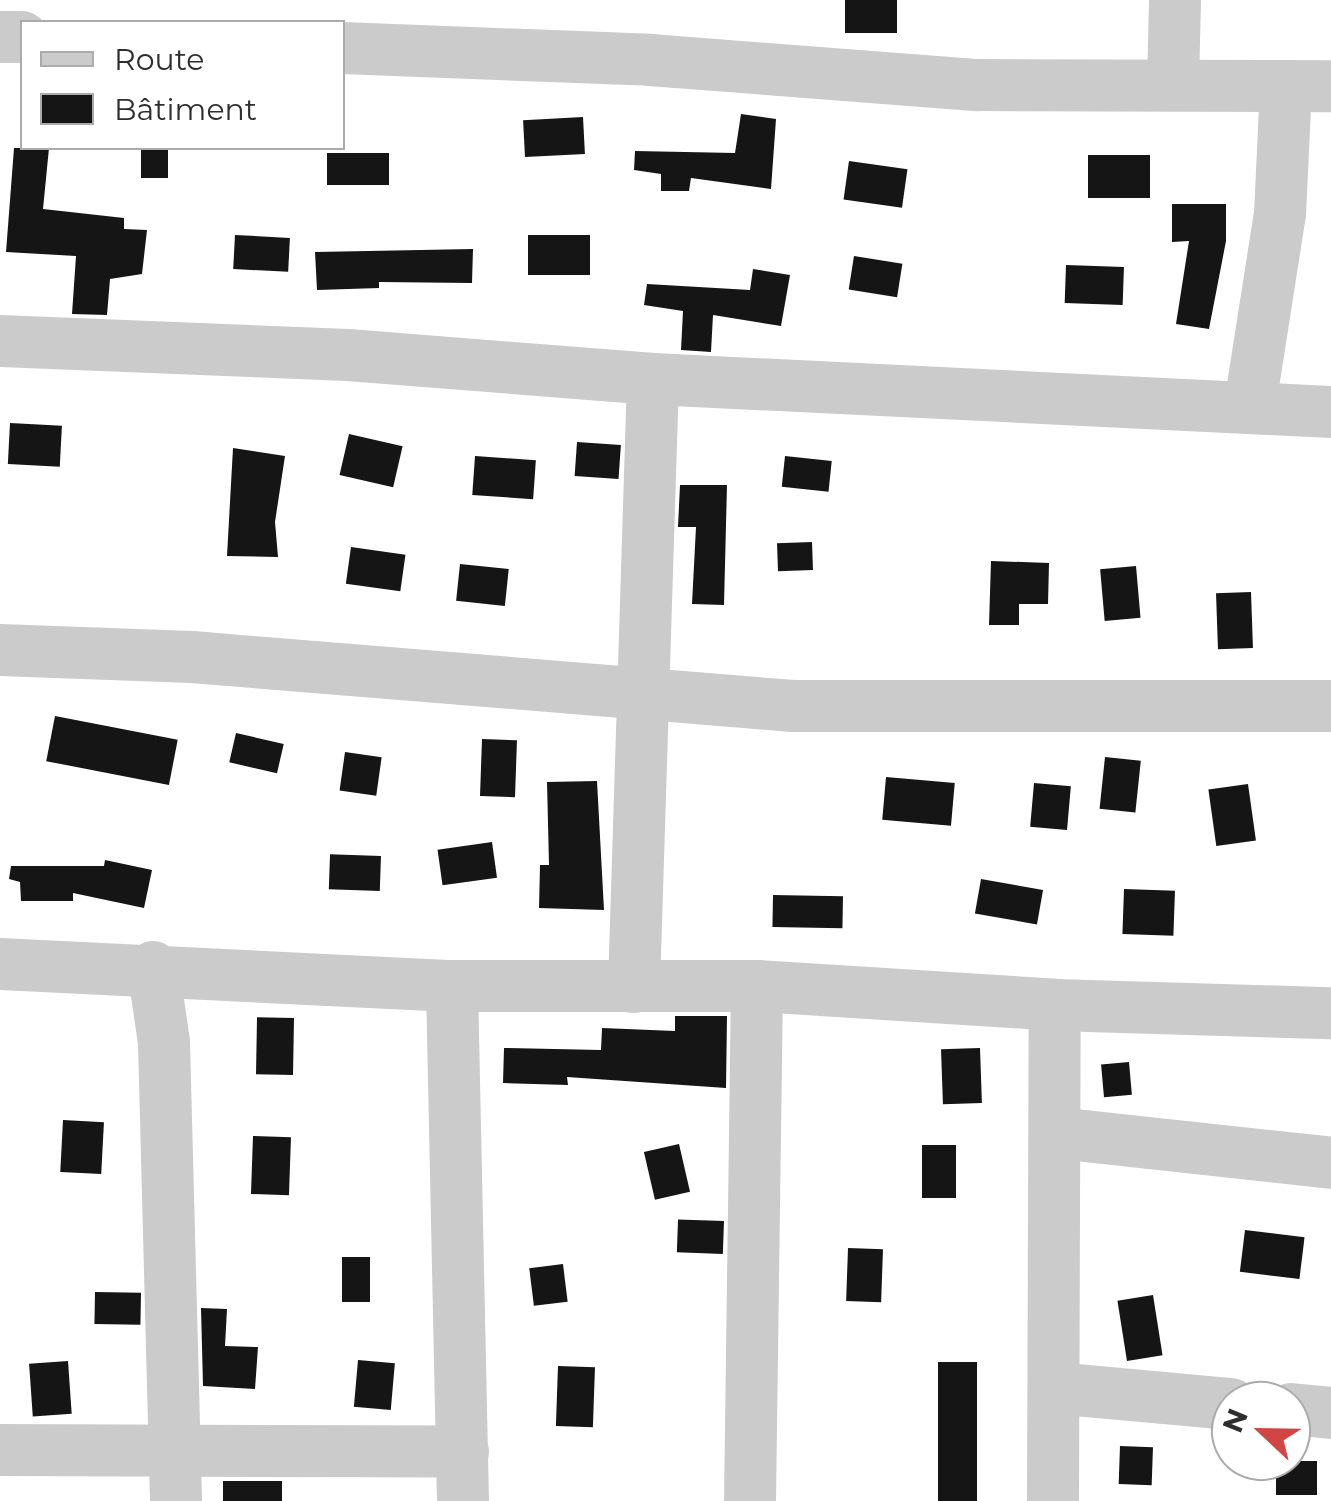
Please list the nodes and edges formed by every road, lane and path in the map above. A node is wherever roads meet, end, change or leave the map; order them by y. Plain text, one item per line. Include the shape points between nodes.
1 (1175, 0) edge
2 (345, 48) edge
3 (1172, 84) junction
4 (1309, 86) edge
5 (0, 341) edge
6 (653, 379) junction
7 (1250, 406) junction
8 (1331, 412) edge
9 (0, 650) edge
10 (645, 692) junction
11 (1331, 706) edge
12 (0, 964) edge
13 (153, 967) junction
14 (452, 986) junction
15 (634, 986) junction
16 (757, 986) junction
17 (1055, 1006) junction
18 (1331, 1012) edge
19 (1057, 1133) junction
20 (1331, 1163) edge
21 (1054, 1388) junction
22 (1211, 1402) edge
23 (0, 1450) edge
24 (176, 1477) edge
25 (463, 1477) edge
26 (750, 1501) edge
27 (1053, 1501) edge

1 - 3 street
2 - 3 street via 650,60 978,86
3 - 4 street
4 - 7 street via 1280,214
5 - 6 street via 348,354
6 - 7 street
6 - 10 street
7 - 8 street
9 - 10 street via 192,656
10 - 11 street via 793,706
10 - 15 street
12 - 13 street
13 - 14 street
13 - 24 street via 164,1042
14 - 15 street
14 - 25 street
15 - 16 street
16 - 17 street
16 - 26 street
17 - 18 street
17 - 19 street
19 - 20 street
19 - 21 street
21 - 22 street
21 - 27 street
23 - 24 street
24 - 25 street

